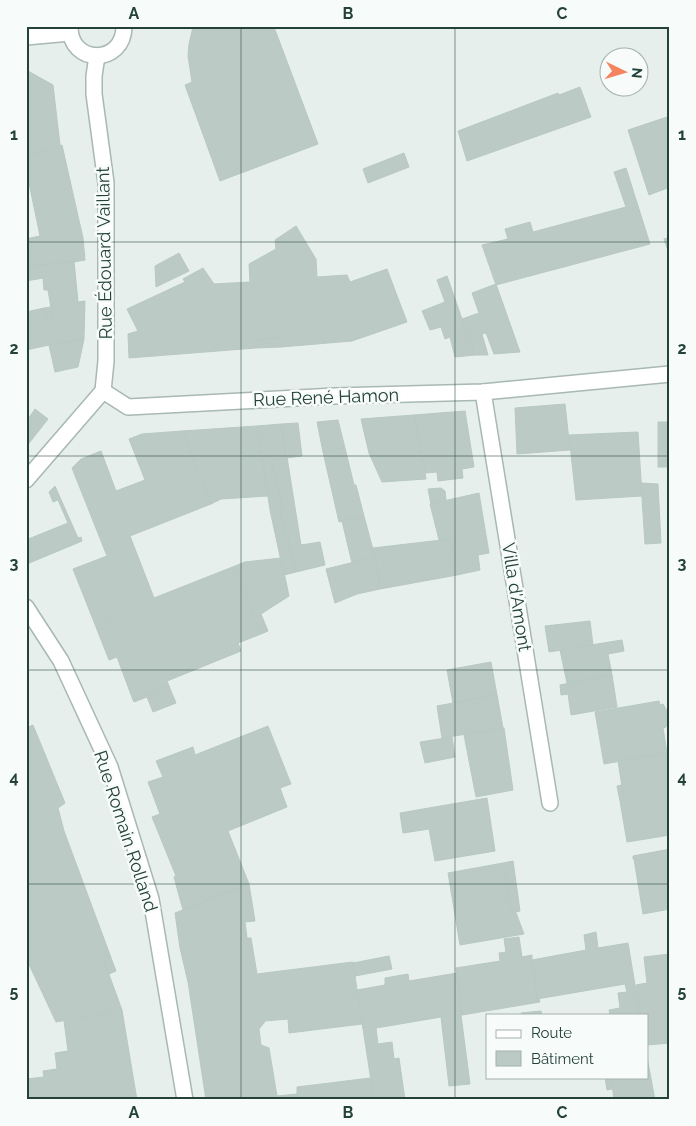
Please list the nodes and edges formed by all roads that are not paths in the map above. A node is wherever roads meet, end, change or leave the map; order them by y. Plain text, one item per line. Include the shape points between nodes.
1 (124, 26) edge
2 (70, 30) edge
3 (26, 37) edge
4 (97, 56) junction
5 (670, 374) edge
6 (103, 391) junction
7 (483, 392) junction
8 (26, 480) edge
9 (26, 607) edge
10 (550, 803) dead end
11 (185, 1100) edge

1 - 4 street via 119,45 106,55
2 - 3 street
2 - 4 street via 79,50
4 - 6 street, Rue Édouard Vaillant via 94,94 106,183 106,361
5 - 7 street, Rue René Hamon
6 - 7 street, Rue René Hamon via 128,407
6 - 8 street
7 - 10 street, Villa d'Amont
9 - 11 street, Rue Romain Rolland via 61,661 110,767 151,899

